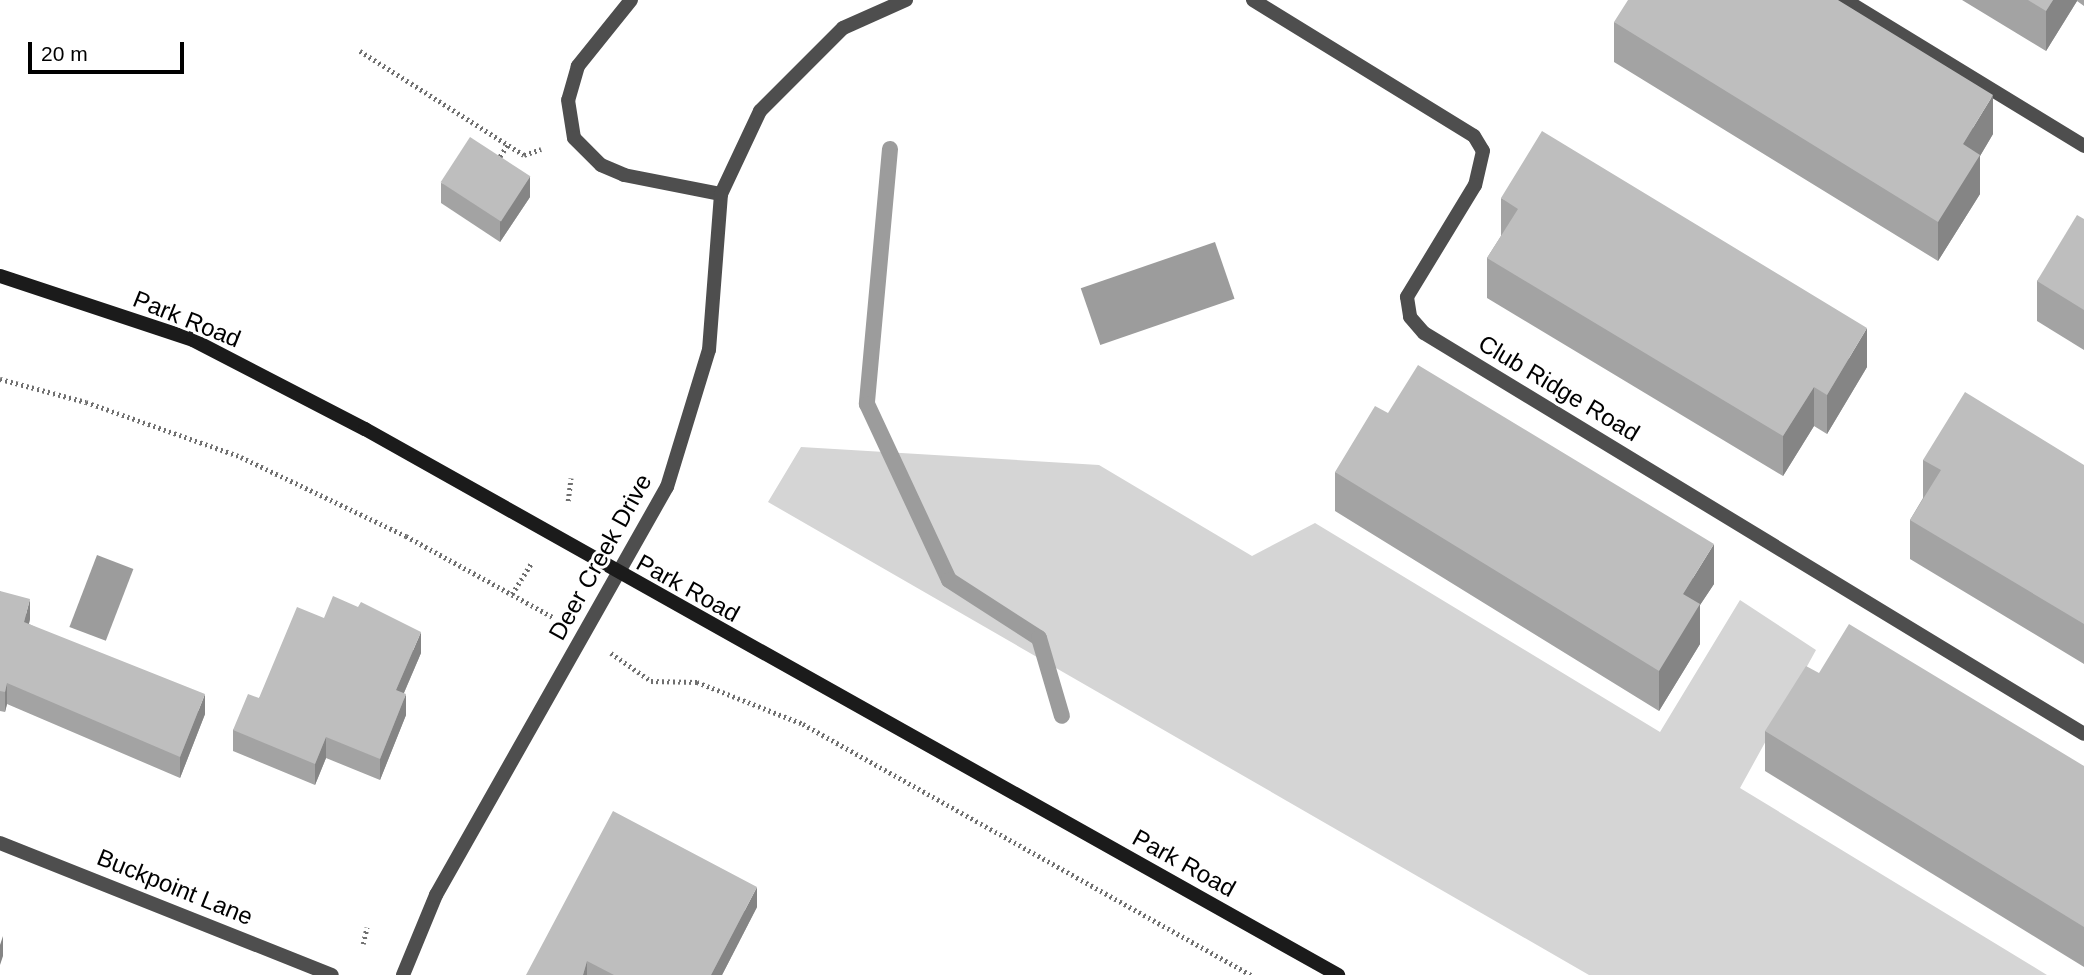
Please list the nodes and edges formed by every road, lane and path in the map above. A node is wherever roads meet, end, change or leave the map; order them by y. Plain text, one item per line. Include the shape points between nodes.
1 (631, 0) edge
2 (906, 0) edge
3 (1254, 0) edge
4 (1845, 0) edge
5 (360, 51) dead end
6 (508, 144) junction
7 (553, 144) dead end
8 (2084, 146) edge
9 (491, 172) edge
10 (721, 194) junction
11 (0, 276) edge
12 (0, 379) edge
13 (571, 478) dead end
14 (568, 501) dead end
15 (531, 563) dead end
16 (621, 576) junction
17 (512, 594) junction
18 (556, 618) dead end
19 (621, 660) dead end
20 (2084, 734) edge
21 (0, 843) edge
22 (367, 927) dead end
23 (363, 944) dead end
24 (332, 975) edge
25 (403, 975) edge
26 (1251, 975) edge
27 (1338, 975) edge

1 - 10 street via 578,66 568,100 573,138 601,165 624,175
2 - 10 street, Deer Creek Drive via 843,28 761,111
3 - 20 street, Club Ridge Road via 1474,136 1483,151 1475,185 1407,297 1410,317 1424,333
4 - 8 street
5 - 6 path
6 - 7 path via 524,155
6 - 9 path
10 - 16 street, Deer Creek Drive via 709,349 667,487
11 - 16 main road, Park Road via 193,340
12 - 17 path via 86,402 242,457
13 - 14 path
15 - 17 path
16 - 25 street, Deer Creek Drive via 436,895
16 - 27 main road, Park Road
17 - 18 path
19 - 26 path via 650,681 697,682 803,724
21 - 24 street, Buckpoint Lane
22 - 23 path

